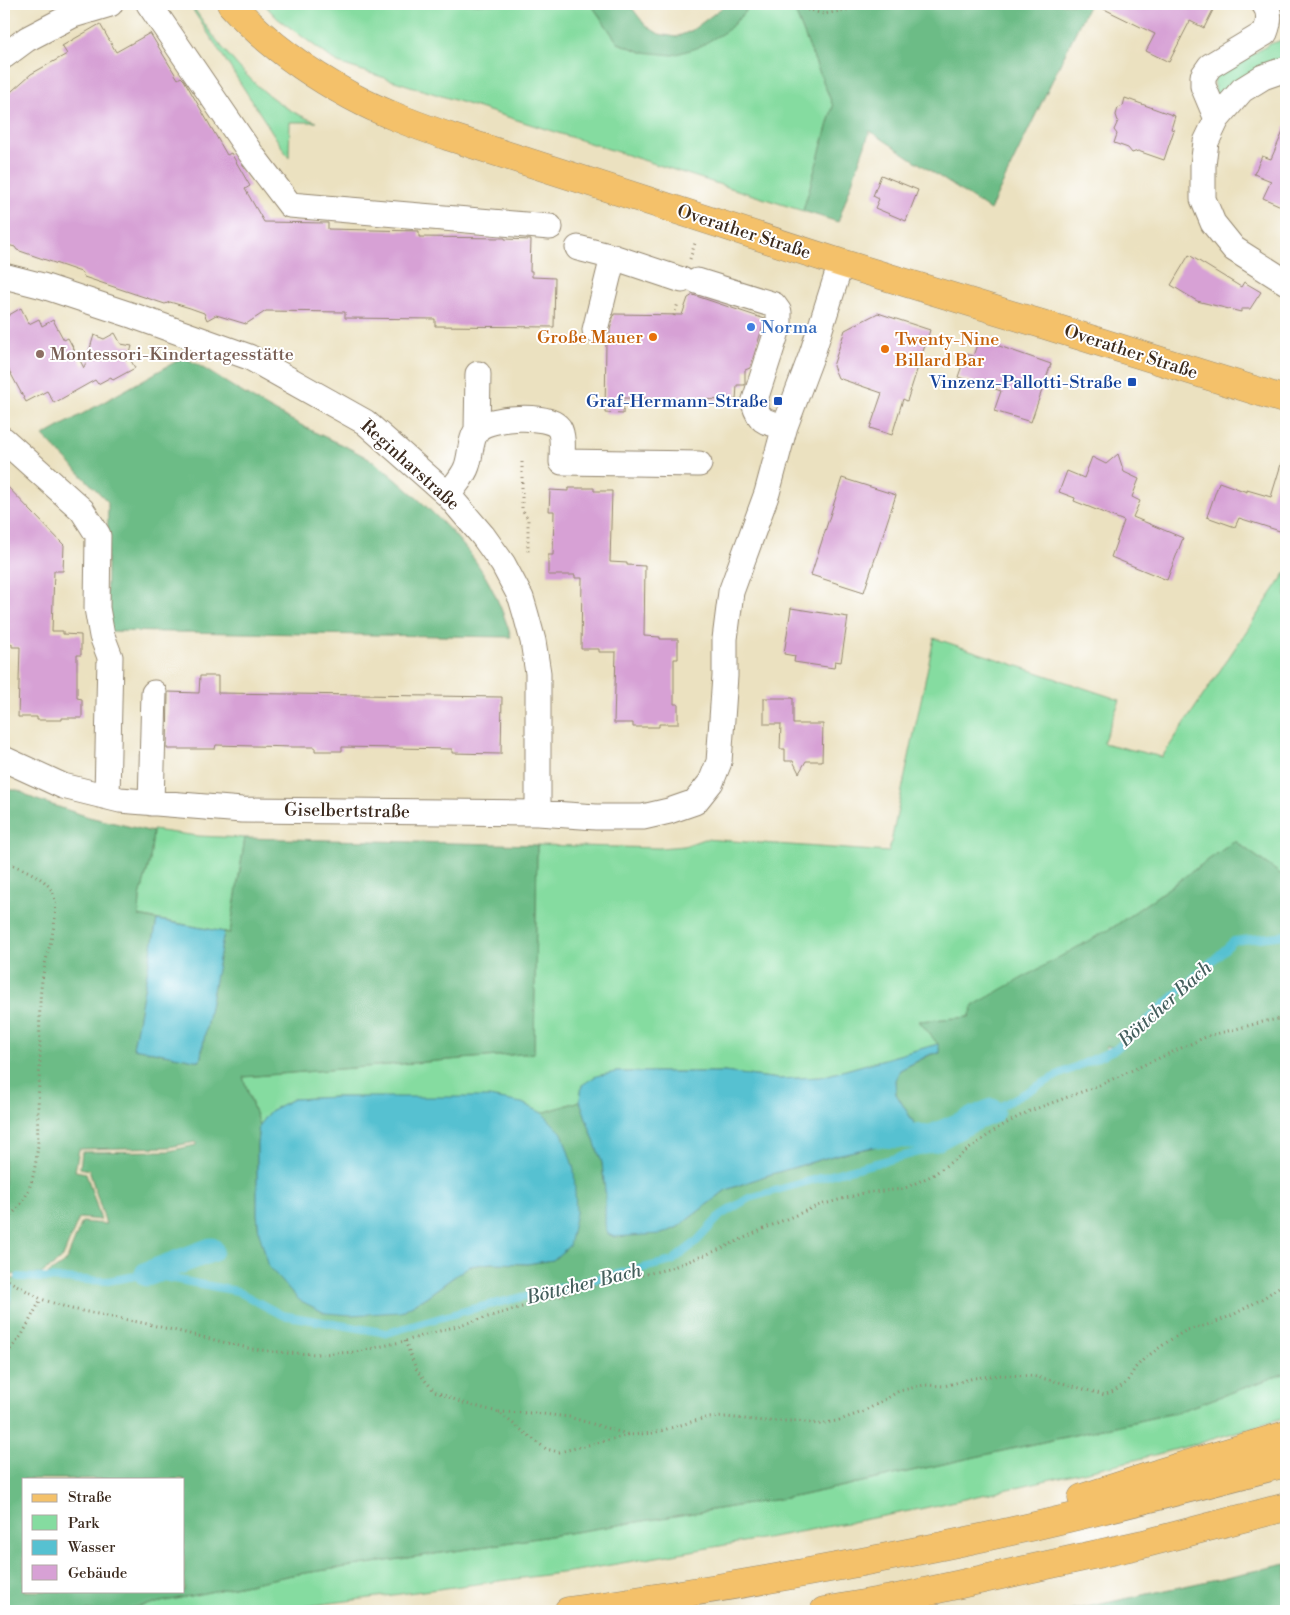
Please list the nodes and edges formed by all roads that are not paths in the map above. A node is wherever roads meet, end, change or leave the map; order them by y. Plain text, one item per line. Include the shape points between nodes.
1 (110, 4) edge
2 (149, 4) edge
3 (231, 4) edge
4 (1264, 4) edge
5 (4, 56) edge
6 (1286, 69) edge
7 (1217, 119) junction
8 (550, 227) dead end
9 (578, 248) dead end
10 (613, 257) junction
11 (841, 263) junction
12 (4, 276) edge
13 (1286, 282) edge
14 (595, 330) dead end
15 (478, 374) dead end
16 (1286, 400) edge
17 (785, 426) junction
18 (477, 430) junction
19 (4, 440) edge
20 (699, 464) dead end
21 (448, 494) junction
22 (154, 693) dead end
23 (4, 759) edge
24 (108, 797) junction
25 (151, 803) junction
26 (538, 813) junction
27 (1286, 1435) edge
28 (1286, 1463) edge
29 (1286, 1506) edge
30 (1286, 1526) edge
31 (1143, 1544) junction
32 (924, 1550) junction
33 (568, 1611) edge
34 (824, 1611) edge

1 - 5 street via 73,15 27,39
2 - 8 street via 290,205
3 - 11 main road, Overather Straße via 286,54 351,96 400,119
4 - 7 street via 1269,17 1265,33 1210,66 1203,76 1203,86
6 - 7 street via 1263,77 1242,90
7 - 13 street via 1206,142 1203,165 1203,198 1213,223 1234,249
9 - 10 street
10 - 14 street
10 - 17 street via 774,305 779,312 779,325 754,403 758,415 766,422
11 - 16 main road, Overather Straße
11 - 17 street
12 - 21 street, Reginharstraße via 125,313 249,357 365,422
15 - 18 street
17 - 26 street, Giselbertstraße via 768,493 731,592 725,639 719,762 711,782 696,802 643,817 596,818
18 - 20 street via 487,423 534,419 554,423 560,429 562,462
18 - 21 street via 467,467
19 - 24 street via 82,510 98,535 97,608 110,657
21 - 26 street, Reginharstraße via 503,564 526,615 538,673
22 - 25 street
23 - 24 street, Giselbertstraße via 63,786
24 - 25 street, Giselbertstraße
25 - 26 street, Giselbertstraße via 242,810
27 - 32 main road
28 - 32 main road via 1064,1519
29 - 31 main road
30 - 31 main road
31 - 34 main road
32 - 33 main road via 675,1596

